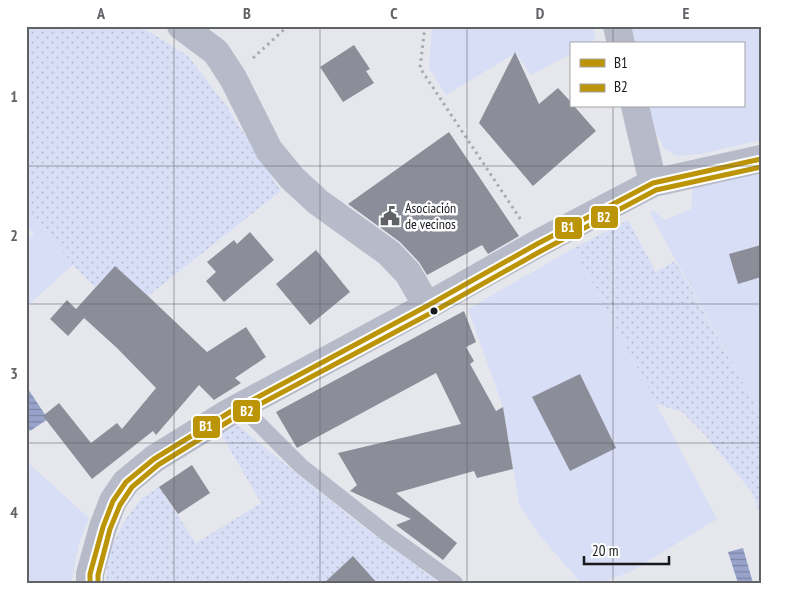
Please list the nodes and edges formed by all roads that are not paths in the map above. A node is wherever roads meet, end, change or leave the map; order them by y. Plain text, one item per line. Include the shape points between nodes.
1 (181, 26) edge
2 (618, 26) edge
3 (621, 42) edge
4 (636, 108) edge
5 (761, 159) edge
6 (653, 183) junction
7 (427, 306) junction
8 (241, 406) junction
9 (90, 583) edge
10 (455, 583) edge

1 - 7 street via 216,52 269,150 292,178 318,202 389,253 408,273
2 - 3 street
4 - 6 street
5 - 6 street
6 - 7 street
7 - 8 street
8 - 9 street via 154,460 126,482 113,501 103,527
8 - 10 lane via 301,466

